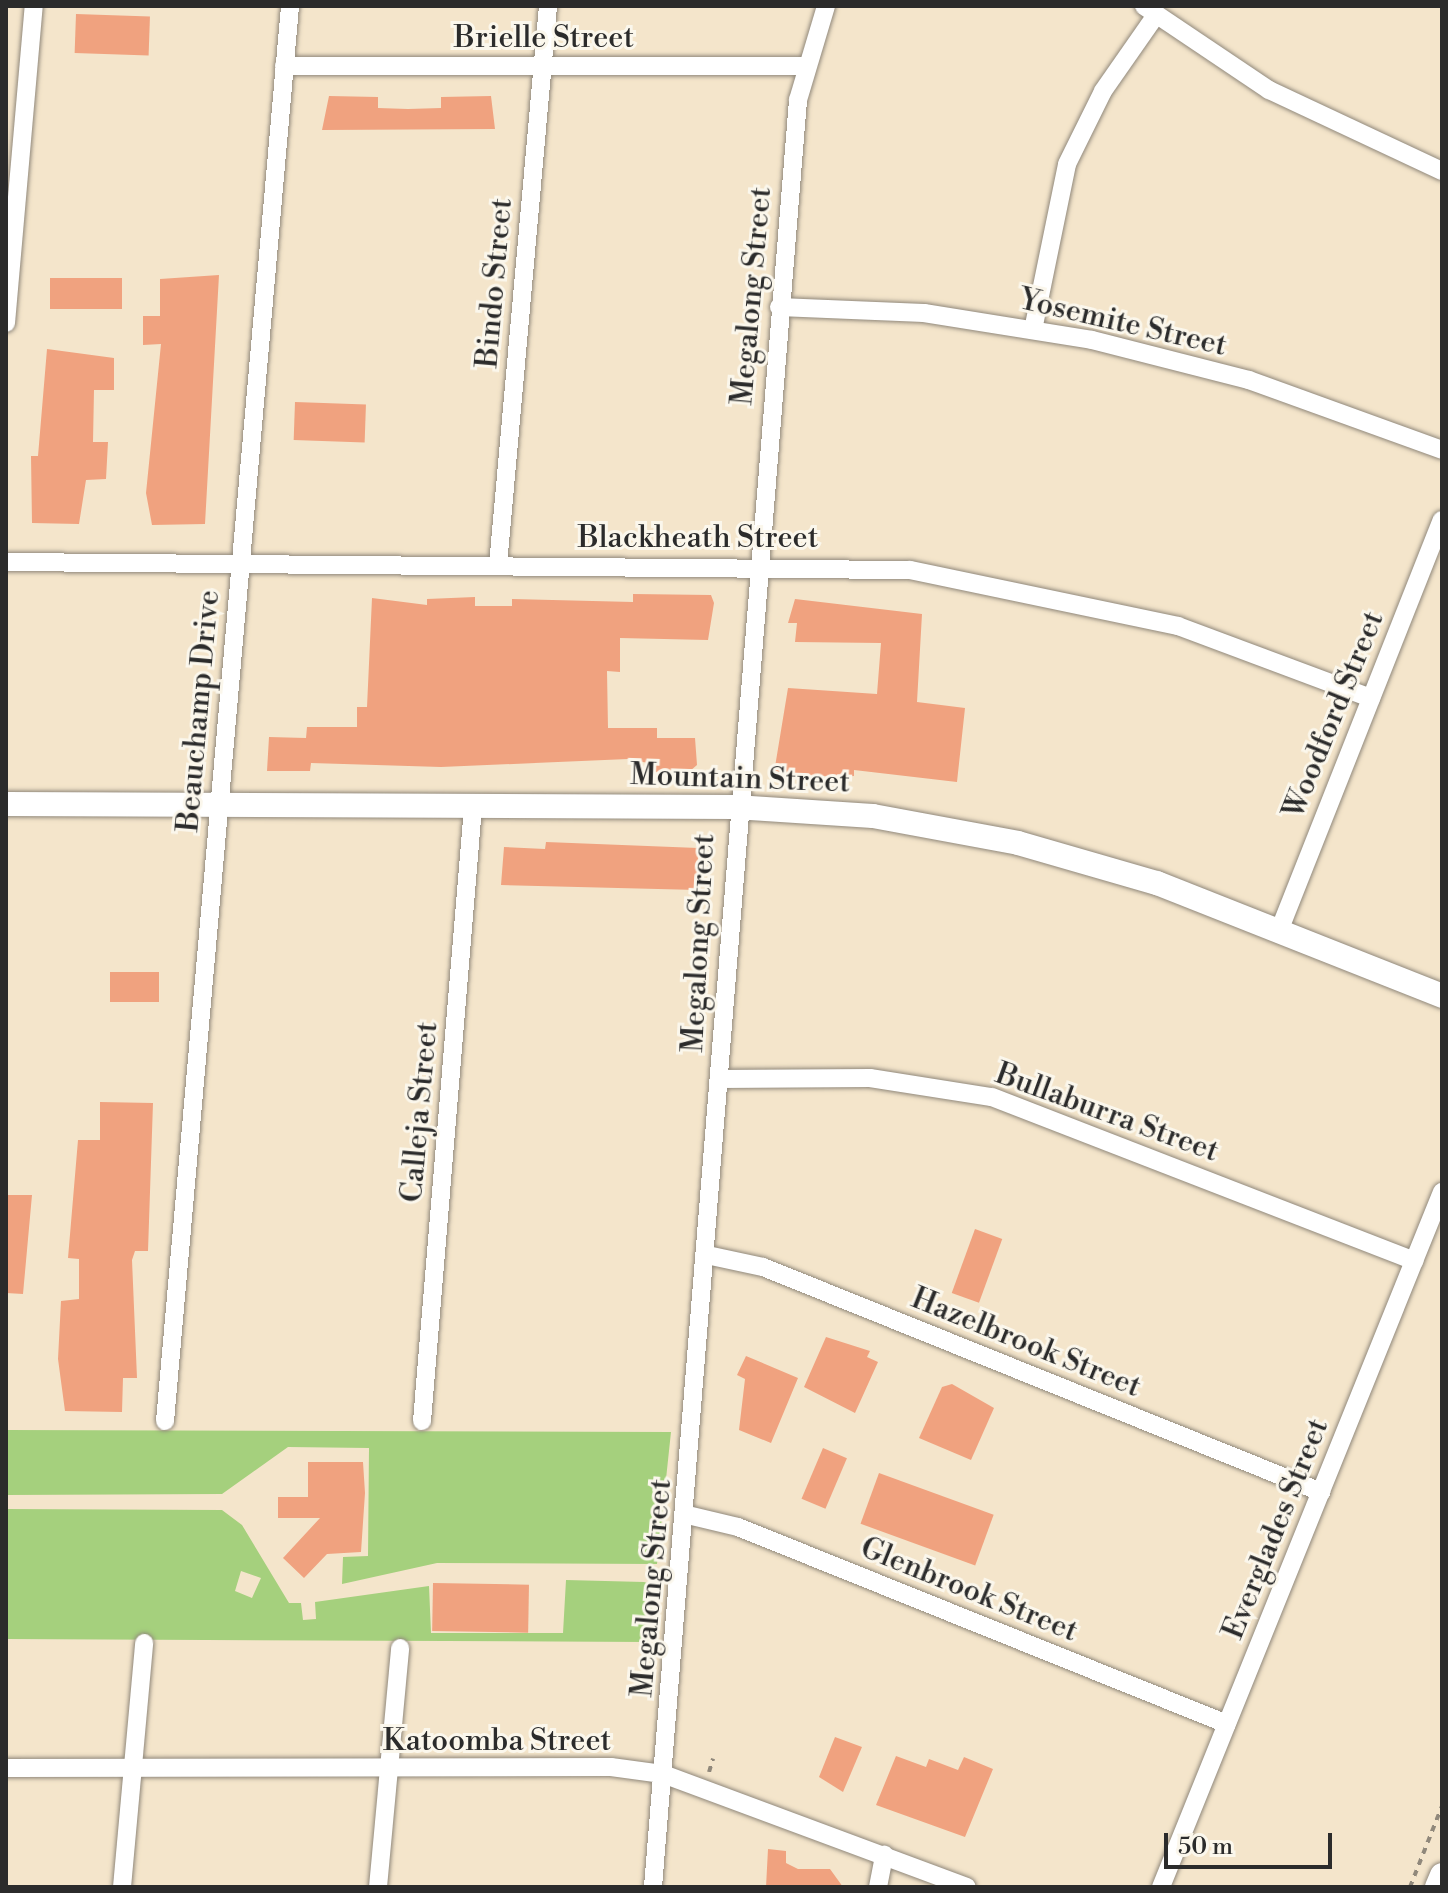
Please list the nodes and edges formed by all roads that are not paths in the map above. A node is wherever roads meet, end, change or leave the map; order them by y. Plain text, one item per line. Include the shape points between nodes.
1 (34, 6) edge
2 (290, 6) edge
3 (548, 6) edge
4 (826, 6) edge
5 (1150, 11) edge
6 (284, 66) junction
7 (542, 66) junction
8 (804, 66) junction
9 (1442, 171) edge
10 (779, 307) junction
11 (6, 323) edge
12 (1033, 330) junction
13 (1442, 450) edge
14 (1442, 520) edge
15 (6, 562) edge
16 (241, 562) junction
17 (498, 565) junction
18 (757, 566) junction
19 (1371, 698) junction
20 (6, 804) edge
21 (219, 807) junction
22 (473, 807) junction
23 (735, 807) junction
24 (1279, 931) junction
25 (1442, 996) edge
26 (719, 1079) junction
27 (1442, 1192) edge
28 (707, 1255) junction
29 (1414, 1261) junction
30 (165, 1421) dead end
31 (422, 1421) dead end
32 (1321, 1492) junction
33 (688, 1515) junction
34 (144, 1643) dead end
35 (400, 1648) dead end
36 (1227, 1724) junction
37 (6, 1768) edge
38 (133, 1769) junction
39 (388, 1769) junction
40 (663, 1774) junction
41 (884, 1855) junction
42 (1442, 1875) edge
43 (122, 1887) edge
44 (378, 1887) edge
45 (653, 1887) edge
46 (878, 1887) edge
47 (967, 1887) edge
48 (1161, 1887) edge
49 (1437, 1887) edge

1 - 11 street
2 - 6 street, Beauchamp Drive
3 - 7 street, Bindo Street
4 - 8 street, Megalong Street
5 - 9 street via 1317,116
5 - 12 street via 1067,164
6 - 7 street, Brielle Street
6 - 16 street, Beauchamp Drive
7 - 8 street, Brielle Street
7 - 17 street, Bindo Street
8 - 10 street, Megalong Street
10 - 12 street, Yosemite Street via 924,313
10 - 18 street, Megalong Street
12 - 13 street, Yosemite Street via 1249,380
14 - 19 street, Woodford Street
15 - 16 street, Blackheath Street
16 - 17 street, Blackheath Street
16 - 21 street, Beauchamp Drive
17 - 18 street, Blackheath Street
18 - 19 street, Blackheath Street via 910,570 1072,600 1178,626
18 - 23 street, Megalong Street
19 - 24 street, Woodford Street
20 - 21 street, Mountain Street
21 - 22 street, Mountain Street
21 - 30 street, Beauchamp Drive
22 - 23 street, Mountain Street
22 - 31 street, Calleja Street
23 - 24 street, Mountain Street via 873,816 1018,843 1157,883
23 - 26 street, Megalong Street
24 - 25 street, Mountain Street
26 - 28 street, Megalong Street
26 - 29 street, Bullaburra Street via 870,1078 992,1097
27 - 29 street, Everglades Street
28 - 32 street, Hazelbrook Street via 763,1267
28 - 33 street, Megalong Street
29 - 32 street, Everglades Street
32 - 36 street, Everglades Street
33 - 36 street, Glenbrook Street via 738,1527
33 - 40 street, Megalong Street
34 - 38 street
35 - 39 street
36 - 48 street, Everglades Street
37 - 38 street, Katoomba Street
38 - 39 street, Katoomba Street
38 - 43 street
39 - 40 street, Katoomba Street via 611,1767
39 - 44 street
40 - 41 street, Katoomba Street
40 - 45 street, Megalong Street
41 - 46 street
41 - 47 street, Katoomba Street
42 - 49 street

